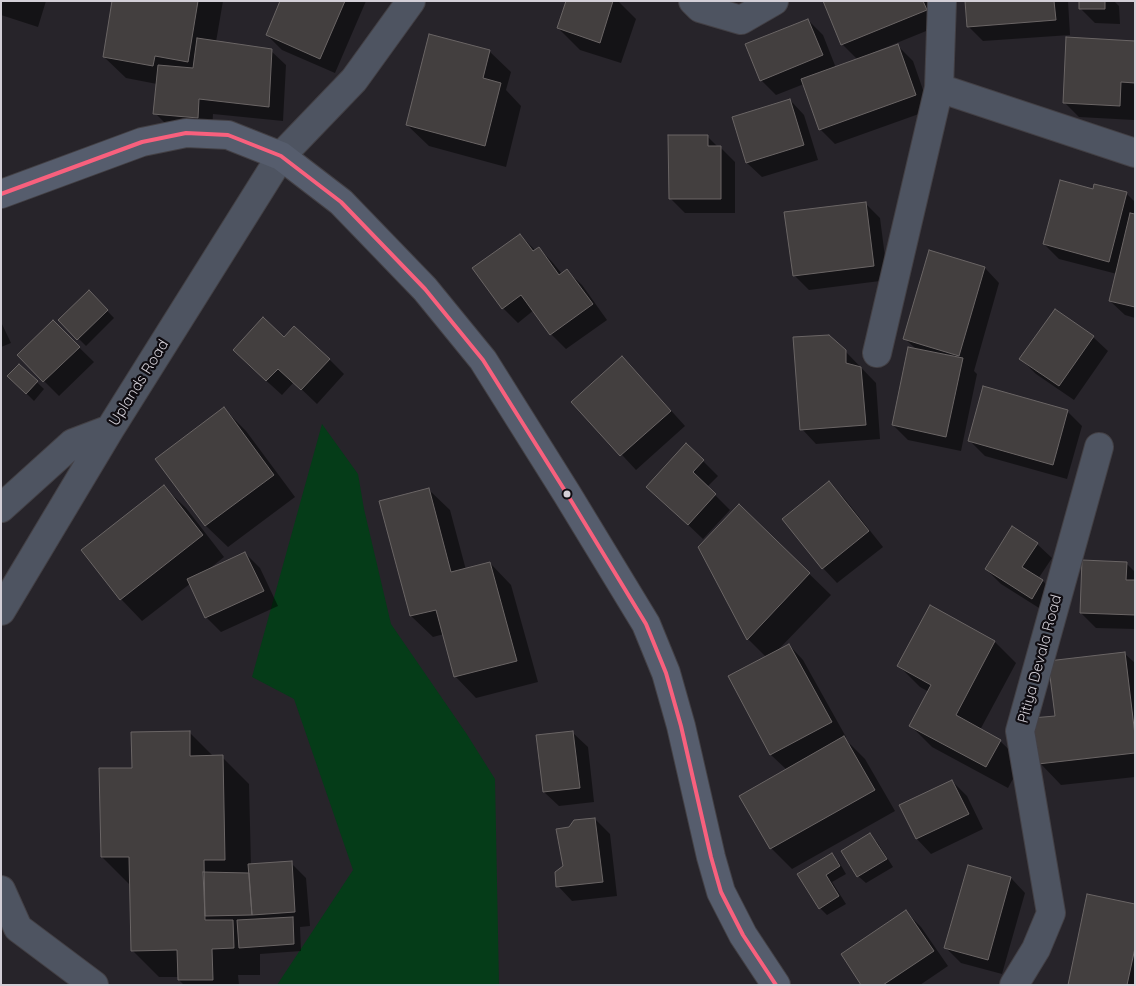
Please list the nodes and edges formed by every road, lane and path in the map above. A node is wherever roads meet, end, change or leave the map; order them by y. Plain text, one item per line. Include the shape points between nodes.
1 (412, 1) edge
2 (693, 1) edge
3 (774, 1) edge
4 (942, 1) edge
5 (939, 88) junction
6 (1135, 153) edge
7 (281, 156) junction
8 (1, 194) edge
9 (877, 353) dead end
10 (110, 429) junction
11 (1099, 447) dead end
12 (1, 508) edge
13 (1, 611) edge
14 (1, 890) edge
15 (94, 985) edge
16 (776, 985) edge
17 (1014, 985) edge

1 - 7 street, Uplands Road via 354,80
2 - 3 street via 700,8 741,20
4 - 5 street
5 - 6 street
5 - 9 street
7 - 8 main road via 228,135 186,133 142,142
7 - 10 street, Uplands Road
7 - 16 main road via 341,202 425,289 483,360 646,624 666,673 681,726 721,892 743,935
10 - 12 street via 73,443
10 - 13 street, Uplands Road
11 - 17 street, Pitiya Devala Road via 1020,732 1051,913 1036,948
14 - 15 street via 18,928

